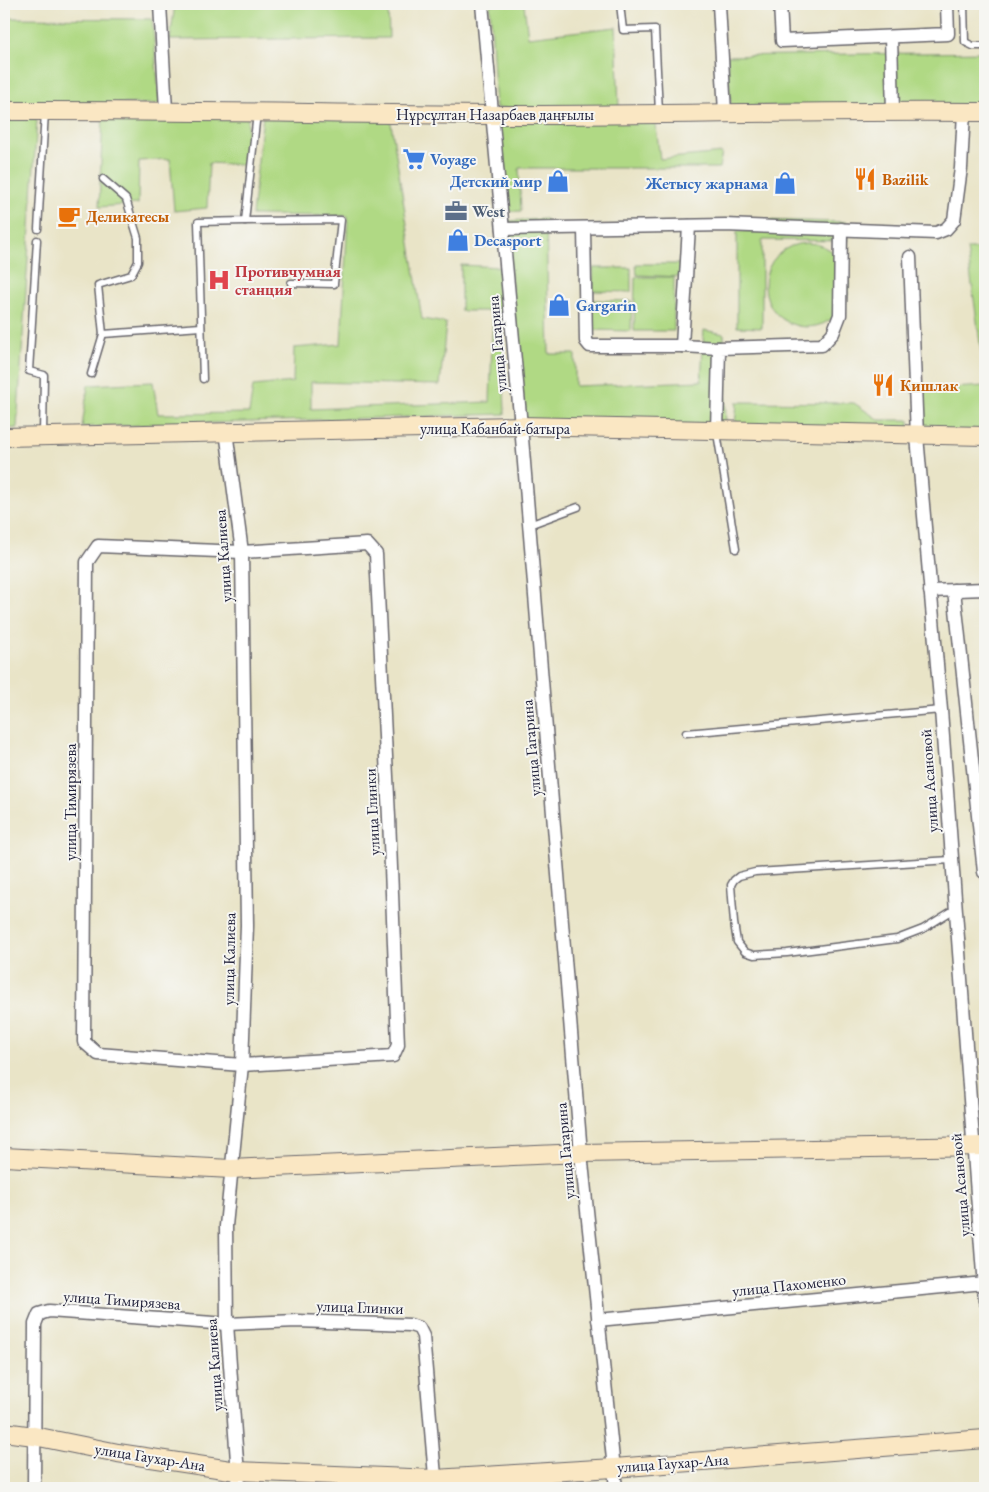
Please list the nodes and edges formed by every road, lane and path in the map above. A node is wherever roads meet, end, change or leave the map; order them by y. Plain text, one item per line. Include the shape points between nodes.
1 (160, 4) edge
2 (482, 4) edge
3 (620, 4) edge
4 (719, 4) edge
5 (780, 4) edge
6 (947, 4) edge
7 (964, 4) edge
8 (891, 37) junction
9 (985, 46) edge
10 (166, 110) junction
11 (4, 111) edge
12 (46, 111) junction
13 (893, 111) junction
14 (257, 112) junction
15 (964, 112) junction
16 (985, 112) edge
17 (725, 113) junction
18 (659, 114) junction
19 (492, 115) junction
20 (103, 179) dead end
21 (245, 221) junction
22 (689, 226) junction
23 (38, 229) dead end
24 (584, 229) junction
25 (841, 229) junction
26 (503, 230) junction
27 (37, 240) dead end
28 (910, 257) dead end
29 (291, 284) dead end
30 (201, 327) junction
31 (103, 334) junction
32 (682, 346) junction
33 (719, 348) junction
34 (91, 374) dead end
35 (203, 379) dead end
36 (520, 426) junction
37 (226, 431) junction
38 (717, 431) junction
39 (43, 436) junction
40 (917, 436) junction
41 (985, 436) edge
42 (4, 437) edge
43 (578, 507) dead end
44 (529, 525) junction
45 (736, 549) dead end
46 (242, 552) junction
47 (985, 589) edge
48 (954, 590) junction
49 (930, 591) junction
50 (940, 710) junction
51 (686, 733) dead end
52 (951, 860) junction
53 (984, 872) dead end
54 (955, 909) junction
55 (242, 1065) junction
56 (979, 1146) edge
57 (581, 1154) junction
58 (4, 1157) edge
59 (231, 1169) junction
60 (984, 1283) junction
61 (985, 1301) edge
62 (598, 1320) junction
63 (227, 1324) junction
64 (4, 1432) edge
65 (34, 1436) junction
66 (985, 1439) edge
67 (614, 1468) junction
68 (237, 1471) junction
69 (436, 1484) edge
70 (34, 1488) edge
71 (240, 1488) edge
72 (616, 1488) edge

1 - 10 street
2 - 19 street, улица Гагарина
3 - 18 lane via 623,30 655,29
4 - 17 street
5 - 8 street via 782,41
6 - 8 street via 948,34
7 - 9 lane via 965,42
8 - 13 street
10 - 12 main road, Нұрсұлтан Назарбаев даңғылы
10 - 14 main road, Нұрсұлтан Назарбаев даңғылы
11 - 12 main road, Нұрсұлтан Назарбаев даңғылы
12 - 23 lane
13 - 15 main road, Нұрсұлтан Назарбаев даңғылы
13 - 17 main road, Нұрсұлтан Назарбаев даңғылы
14 - 19 main road, Нұрсұлтан Назарбаев даңғылы
14 - 21 lane
15 - 16 main road, Нұрсұлтан Назарбаев даңғылы
15 - 25 street via 954,220 946,229 936,233
17 - 18 main road, Нұрсұлтан Назарбаев даңғылы
18 - 19 main road, Нұрсұлтан Назарбаев даңғылы
19 - 26 street, улица Гагарина
20 - 31 lane via 126,199 138,238 138,262 131,275 98,285
21 - 29 lane via 341,220 334,284
21 - 30 lane via 198,222
22 - 24 street
22 - 25 street
22 - 32 street
24 - 26 street
24 - 32 street via 586,341 590,346
25 - 33 street via 840,315 833,333 822,345
26 - 36 street, улица Гагарина
27 - 39 lane via 29,372 44,375
28 - 40 street, улица Асановой
30 - 31 lane
30 - 35 lane
31 - 34 lane
32 - 33 street
33 - 38 street
36 - 37 main road, улица Кабанбай-батыра
36 - 38 main road, улица Кабанбай-батыра
36 - 44 street, улица Гагарина
37 - 39 main road, улица Кабанбай-батыра
37 - 46 street, улица Калиева
38 - 40 main road, улица Кабанбай-батыра
38 - 45 lane
39 - 42 main road, улица Кабанбай-батыра
40 - 41 main road, улица Кабанбай-батыра
40 - 49 street, улица Асановой
43 - 44 lane
44 - 57 street, улица Гагарина
46 - 55 street, улица Калиева via 247,925
46 - 55 street, улица Глинки via 367,544 376,554 398,1045 392,1056
46 - 55 street, улица Тимирязева via 98,546 87,562 84,1042 98,1054
47 - 48 street
48 - 49 street
48 - 53 street
49 - 50 street, улица Асановой
50 - 51 lane
50 - 52 street, улица Асановой
52 - 54 street, улица Асановой
52 - 54 lane via 755,872 734,880 731,885 732,905 738,942 746,952 754,955 897,939 923,929
54 - 56 street, улица Асановой
55 - 59 street, улица Калиева
56 - 57 main road
56 - 60 street, улица Асановой
57 - 59 main road
57 - 62 street, улица Гагарина
58 - 59 main road
59 - 63 street, улица Калиева via 226,1226
60 - 61 street, улица Асановой
60 - 62 street, улица Пахоменко
62 - 67 street, улица Гагарина
63 - 65 street, улица Тимирязева via 49,1311 39,1314 35,1324
63 - 68 street, улица Калиева
63 - 69 street, улица Глинки via 297,1321 410,1324 419,1328 423,1336
64 - 65 main road, улица Гаухар-Ана
65 - 68 main road, улица Гаухар-Ана
65 - 70 street, улица Тимирязева
66 - 67 main road, улица Гаухар-Ана
67 - 69 main road, улица Гаухар-Ана
67 - 72 street, улица Гагарина
68 - 69 main road, улица Гаухар-Ана
68 - 71 street, улица Калиева

